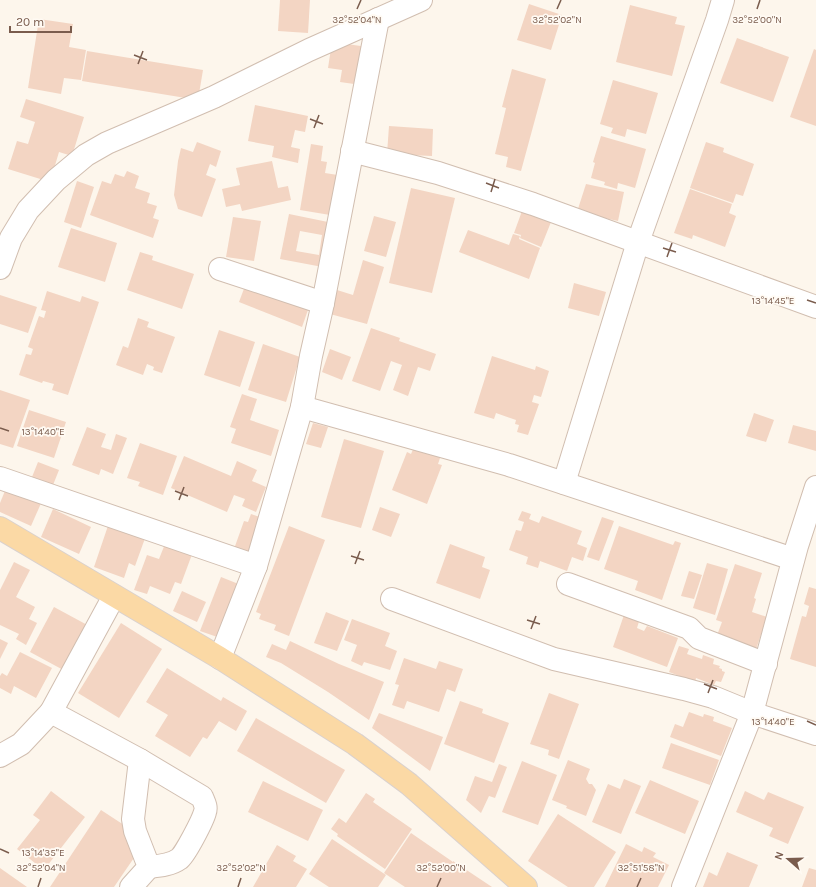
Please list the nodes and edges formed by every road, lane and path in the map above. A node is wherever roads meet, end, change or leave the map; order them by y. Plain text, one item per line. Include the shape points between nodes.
1 (421, 0) edge
2 (723, 0) edge
3 (378, 19) junction
4 (352, 151) junction
5 (638, 242) junction
6 (0, 268) edge
7 (220, 269) dead end
8 (323, 303) junction
9 (816, 306) edge
10 (302, 407) junction
11 (0, 478) edge
12 (564, 483) junction
13 (816, 487) edge
14 (0, 528) edge
15 (793, 559) junction
16 (256, 566) junction
17 (568, 584) dead end
18 (114, 596) junction
19 (392, 598) dead end
20 (220, 658) junction
21 (766, 664) junction
22 (51, 712) junction
23 (752, 713) junction
24 (816, 734) edge
25 (0, 756) edge
26 (140, 760) junction
27 (149, 867) junction
28 (131, 887) edge
29 (526, 887) edge
30 (682, 887) edge

1 - 3 street
2 - 5 street
3 - 4 street
3 - 6 street via 214,97 107,143 86,155 56,180 28,210 11,238
4 - 5 street via 438,173
4 - 8 street
5 - 9 street
5 - 12 street
7 - 8 street
8 - 10 street
10 - 12 street
10 - 16 street
11 - 16 street
12 - 15 street
13 - 15 street
14 - 18 main road
15 - 21 street
16 - 20 street
17 - 21 street via 689,628 699,638
18 - 20 main road
18 - 22 street
19 - 23 street via 554,659 684,689 713,697
20 - 29 main road via 355,744 409,784
21 - 23 street
22 - 25 street via 21,744
22 - 26 street
23 - 24 street
23 - 30 street
26 - 27 street via 135,831
26 - 27 street via 202,797 206,806 193,838 180,859 162,866
27 - 28 street

